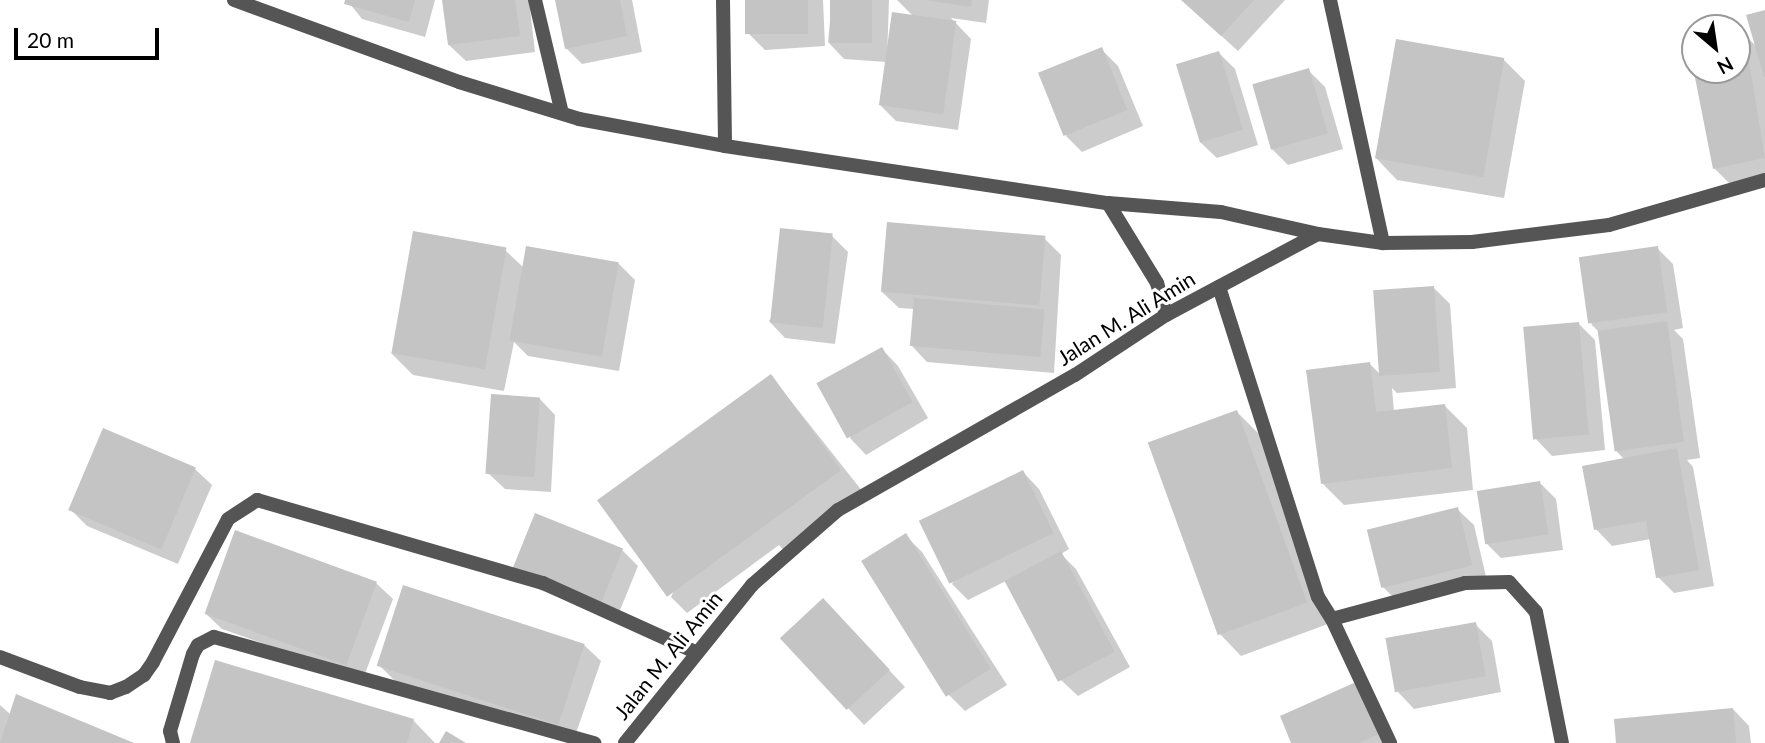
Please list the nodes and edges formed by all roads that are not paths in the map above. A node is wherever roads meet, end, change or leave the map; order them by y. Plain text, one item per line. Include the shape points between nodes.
1 (234, 0) edge
2 (535, 0) edge
3 (723, 0) edge
4 (1330, 0) edge
5 (562, 113) junction
6 (725, 146) junction
7 (1765, 180) edge
8 (1108, 203) junction
9 (1318, 234) junction
10 (1383, 243) junction
11 (1219, 287) junction
12 (1166, 315) junction
13 (1332, 620) junction
14 (695, 652) junction
15 (0, 657) edge
16 (173, 743) edge
17 (594, 743) edge
18 (625, 743) edge
19 (1390, 743) edge
20 (1562, 743) edge

1 - 5 street via 459,82
2 - 5 street
3 - 6 street
4 - 10 street
5 - 6 street
6 - 8 street
7 - 10 street via 1609,225 1472,242
8 - 9 street via 1221,212
8 - 12 street via 1157,283
9 - 10 street
9 - 11 street, Jalan M. Ali Amin
11 - 12 street, Jalan M. Ali Amin
11 - 13 street via 1318,597
12 - 14 street, Jalan M. Ali Amin via 1075,375 838,510 752,585
13 - 19 street
13 - 20 street via 1465,583 1509,582 1536,612
14 - 15 street via 543,583 257,500 228,519 153,662 126,687 110,693 80,687
14 - 18 street, Jalan M. Ali Amin
16 - 17 street via 170,731 193,654 198,645 214,637

